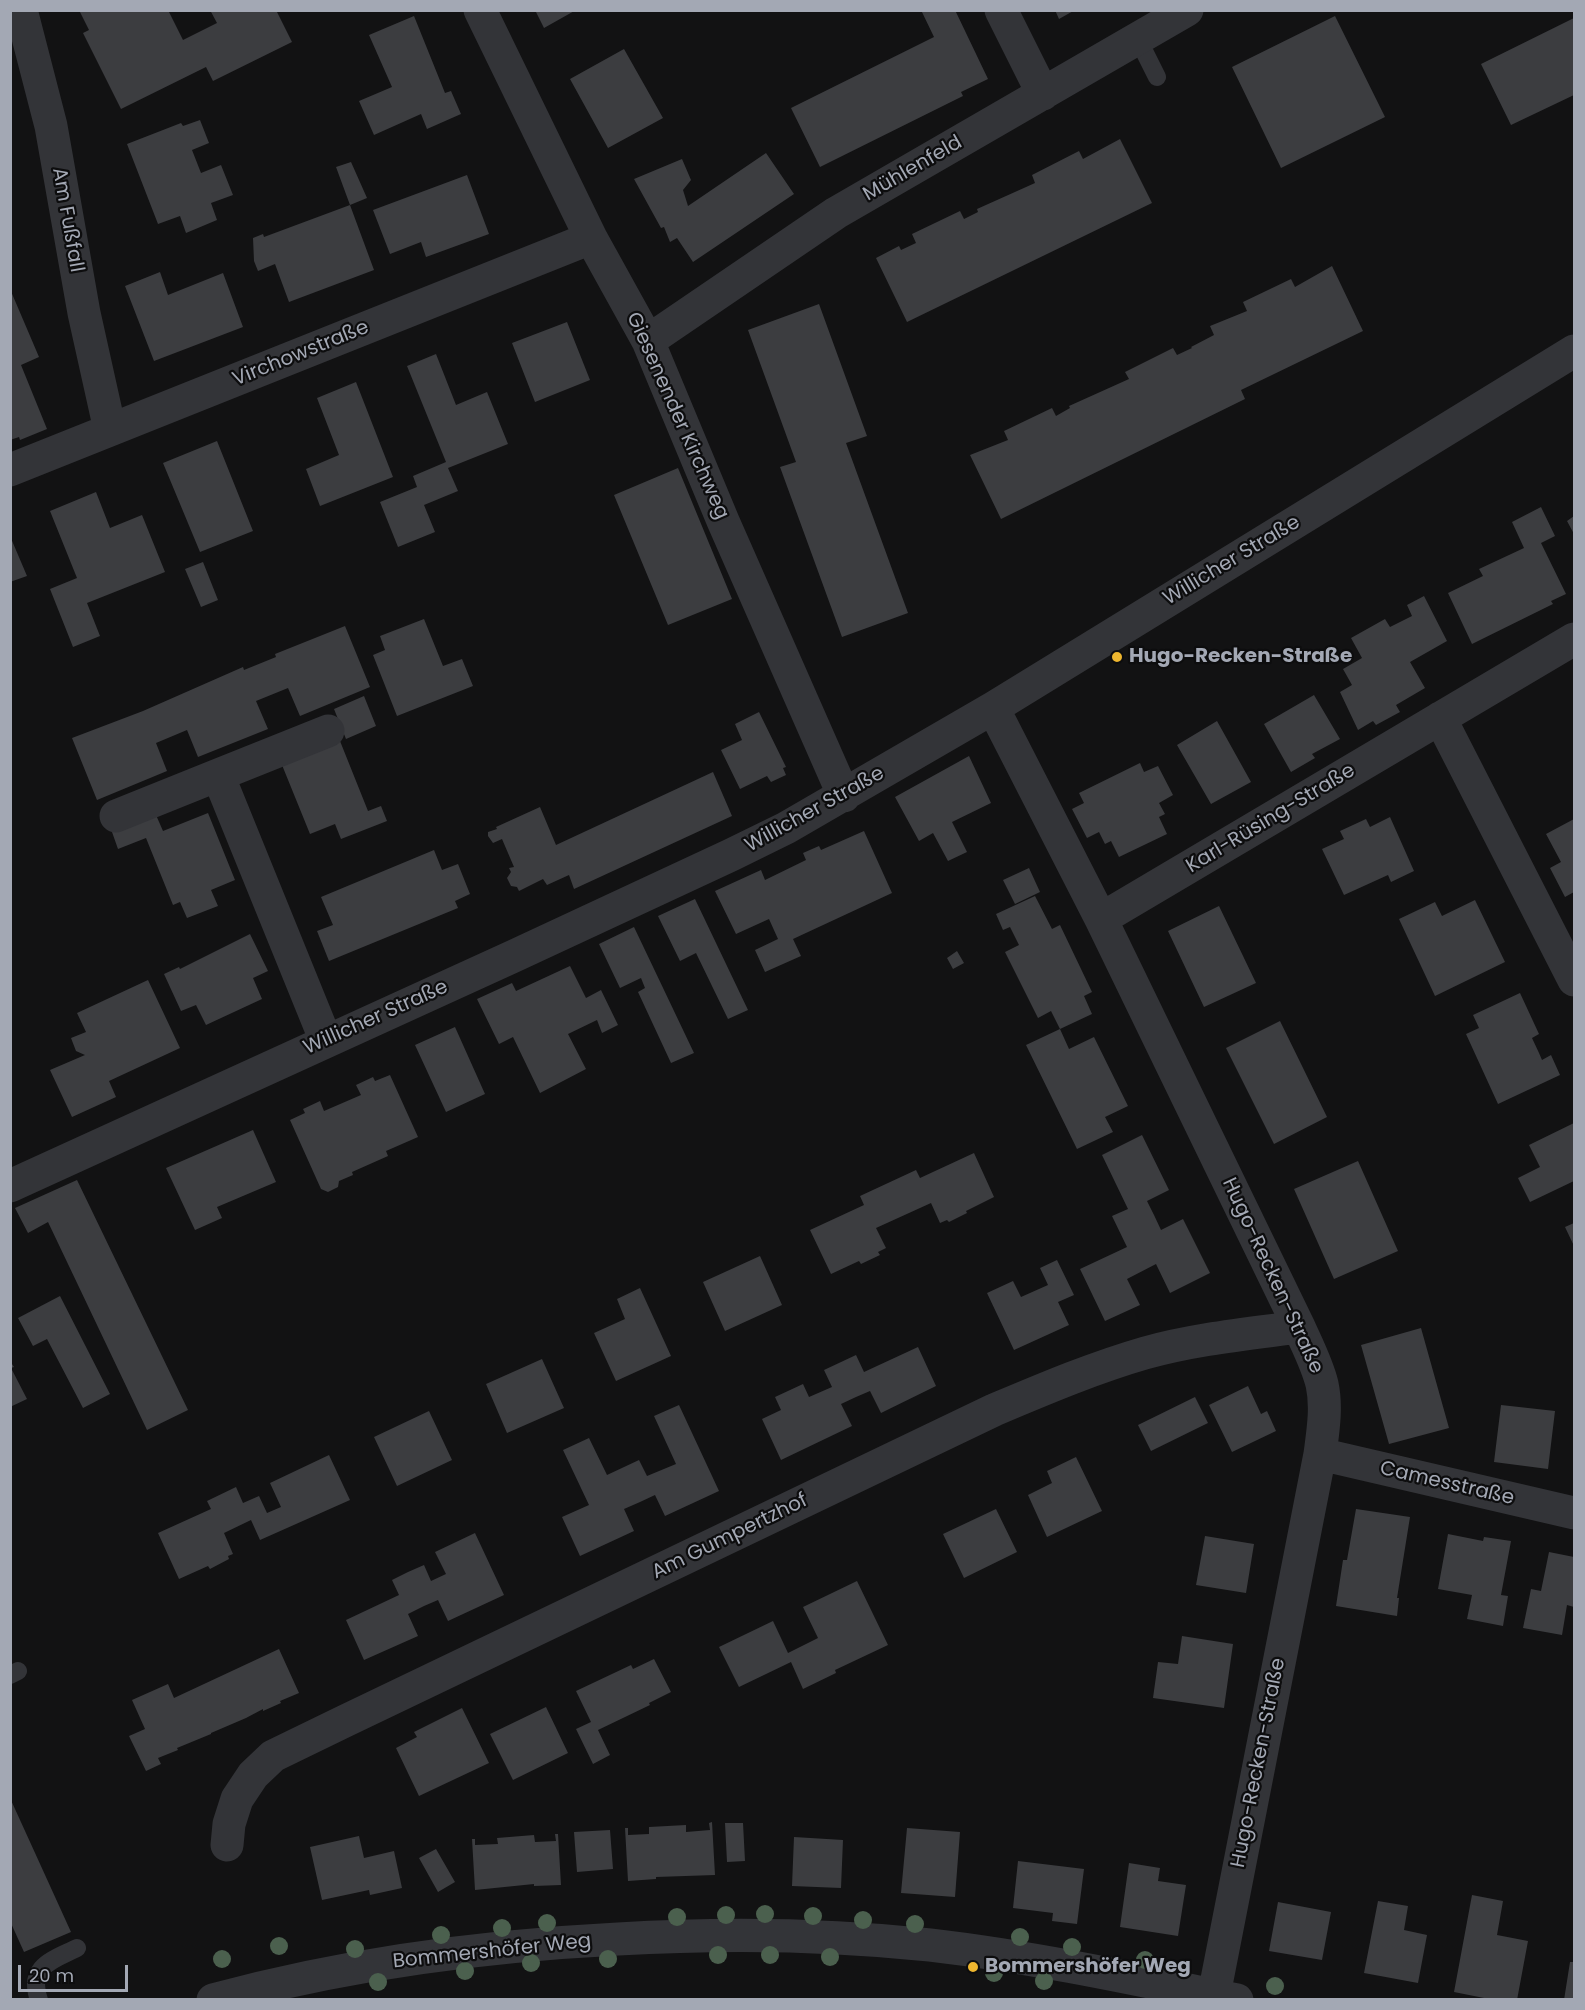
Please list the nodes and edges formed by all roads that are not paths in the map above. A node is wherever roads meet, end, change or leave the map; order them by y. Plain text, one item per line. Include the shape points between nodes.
1 (21, 10) edge
2 (480, 10) edge
3 (1001, 10) edge
4 (1188, 10) edge
5 (1138, 39) junction
6 (1156, 77) dead end
7 (1043, 94) junction
8 (591, 238) junction
9 (648, 341) junction
10 (1575, 351) edge
11 (110, 430) junction
12 (10, 470) edge
13 (1575, 639) edge
14 (993, 708) junction
15 (1440, 718) junction
16 (328, 731) dead end
17 (218, 775) junction
18 (843, 796) junction
19 (116, 816) dead end
20 (1101, 919) junction
21 (1575, 980) edge
22 (326, 1041) junction
23 (10, 1186) edge
24 (1299, 1327) junction
25 (1320, 1454) junction
26 (1575, 1513) edge
27 (227, 1845) dead end
28 (77, 1948) dead end
29 (1221, 1998) edge
30 (39, 2000) edge
31 (213, 2000) edge

1 - 11 street, Am Fußfall via 51,126 84,313
2 - 8 street, Giesenender Kirchweg
3 - 7 street
4 - 5 street, Mühlenfeld
5 - 6 lane
5 - 7 street, Mühlenfeld
7 - 9 street, Mühlenfeld via 836,213
8 - 9 street, Giesenender Kirchweg
8 - 11 street, Virchowstraße
9 - 18 street, Giesenender Kirchweg
10 - 14 street, Willicher Straße
11 - 12 street, Virchowstraße
13 - 15 street, Karl-Rüsing-Straße
14 - 18 street, Willicher Straße
14 - 20 street, Hugo-Recken-Straße
15 - 20 street, Karl-Rüsing-Straße
15 - 21 street via 1479,773
16 - 17 street
17 - 19 street
17 - 22 street
18 - 22 street, Willicher Straße via 731,855
20 - 24 street, Hugo-Recken-Straße
22 - 23 street, Willicher Straße
24 - 25 street, Hugo-Recken-Straße via 1322,1384 1325,1416
24 - 27 street, Am Gumpertzhof via 1215,1338 1146,1353 1080,1374 994,1410 345,1721 273,1756 253,1774 237,1799
25 - 26 street, Camesstraße
25 - 29 street, Hugo-Recken-Straße
28 - 30 lane via 39,1970
29 - 31 street, Bommershöfer Weg via 1015,1956 938,1946 723,1935 450,1953 329,1973

